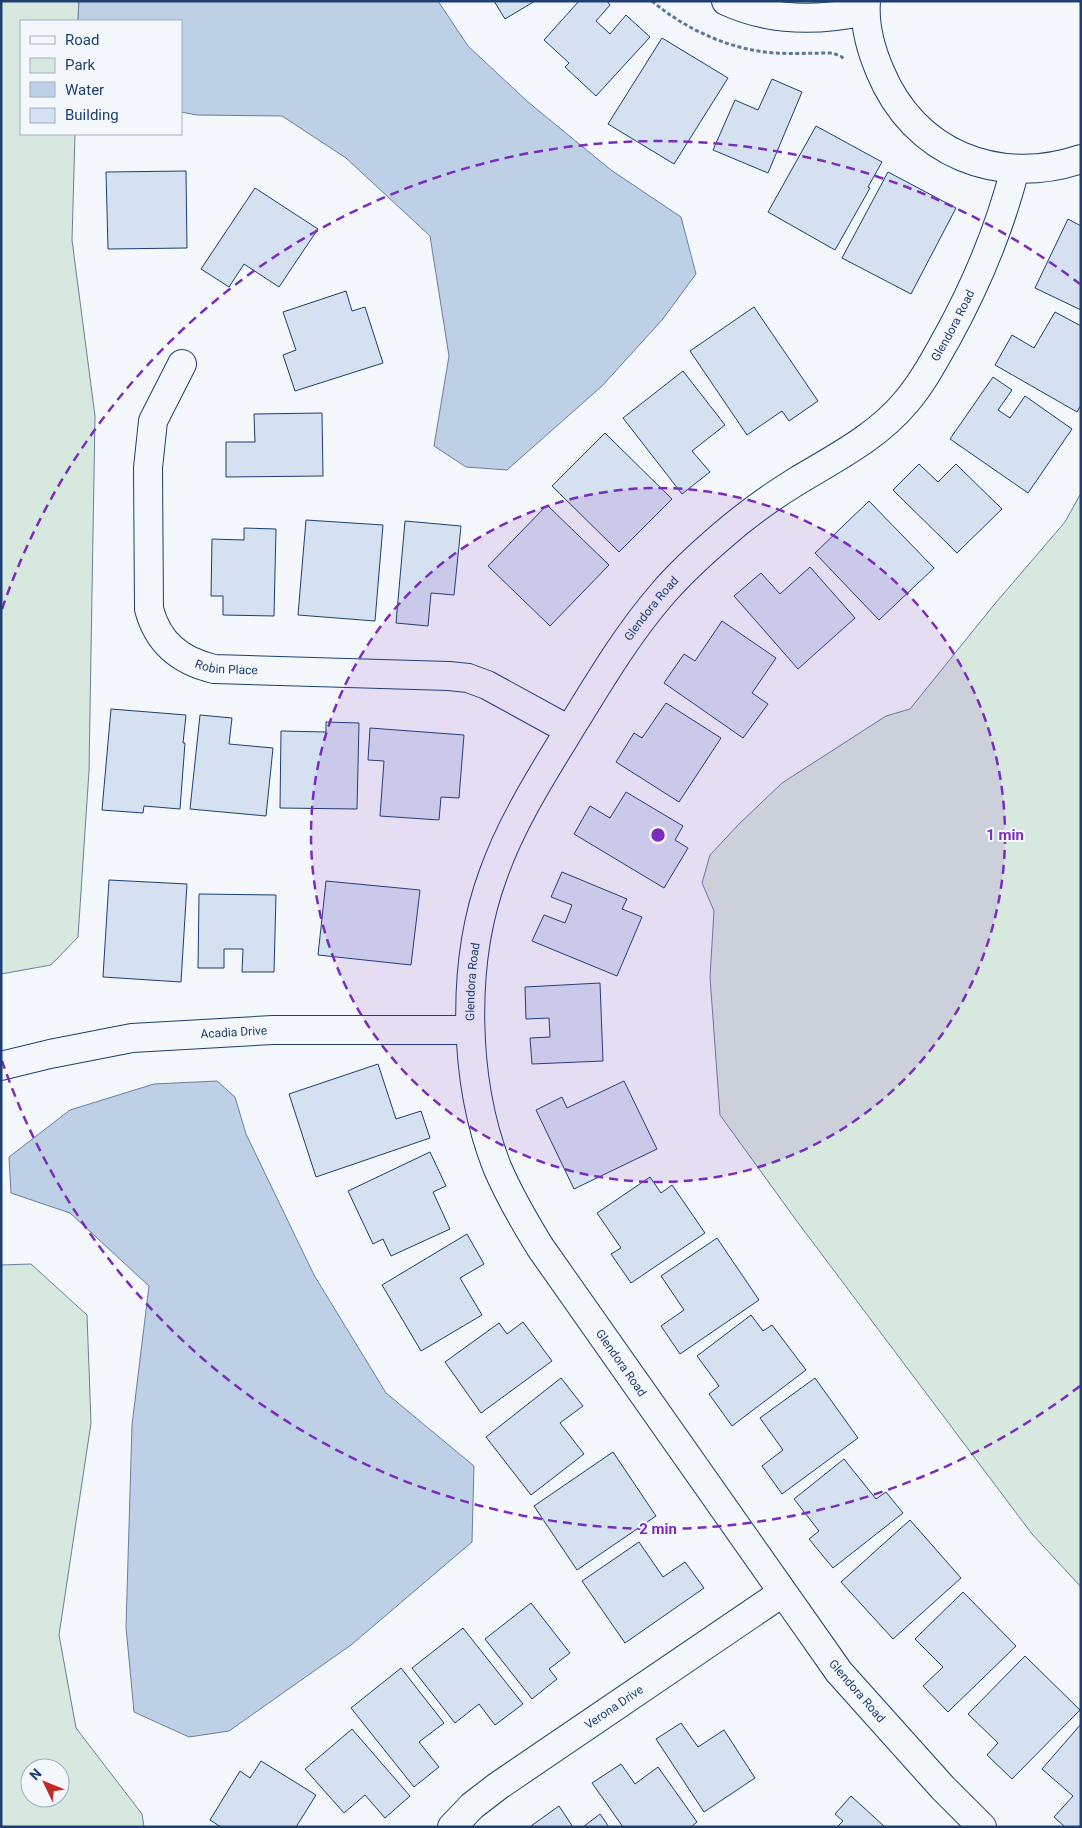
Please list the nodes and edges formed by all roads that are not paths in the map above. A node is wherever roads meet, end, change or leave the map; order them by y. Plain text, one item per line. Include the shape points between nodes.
1 (726, 1) edge
2 (866, 6) edge
3 (1081, 159) edge
4 (1015, 169) junction
5 (182, 364) dead end
6 (569, 730) junction
7 (470, 1030) junction
8 (1, 1066) edge
9 (782, 1593) junction
10 (452, 1827) edge
11 (982, 1827) edge

1 - 2 street via 772,15 810,18 847,15
2 - 4 street via 871,50 886,87 918,129 960,156
3 - 4 street via 1056,166
4 - 6 street, Glendora Road via 985,263 938,354 904,405 861,442 758,506 694,561 663,592 638,624
5 - 6 street, Robin Place via 153,420 148,468 149,609 160,636 172,648 184,658 214,668 468,678
6 - 7 street, Glendora Road via 510,835 493,874 480,914 473,953
7 - 8 street, Acadia Drive via 273,1030 132,1038
7 - 9 street, Glendora Road via 487,1136 519,1213
9 - 10 street, Verona Drive via 498,1786
9 - 11 street, Glendora Road via 839,1672 942,1788

